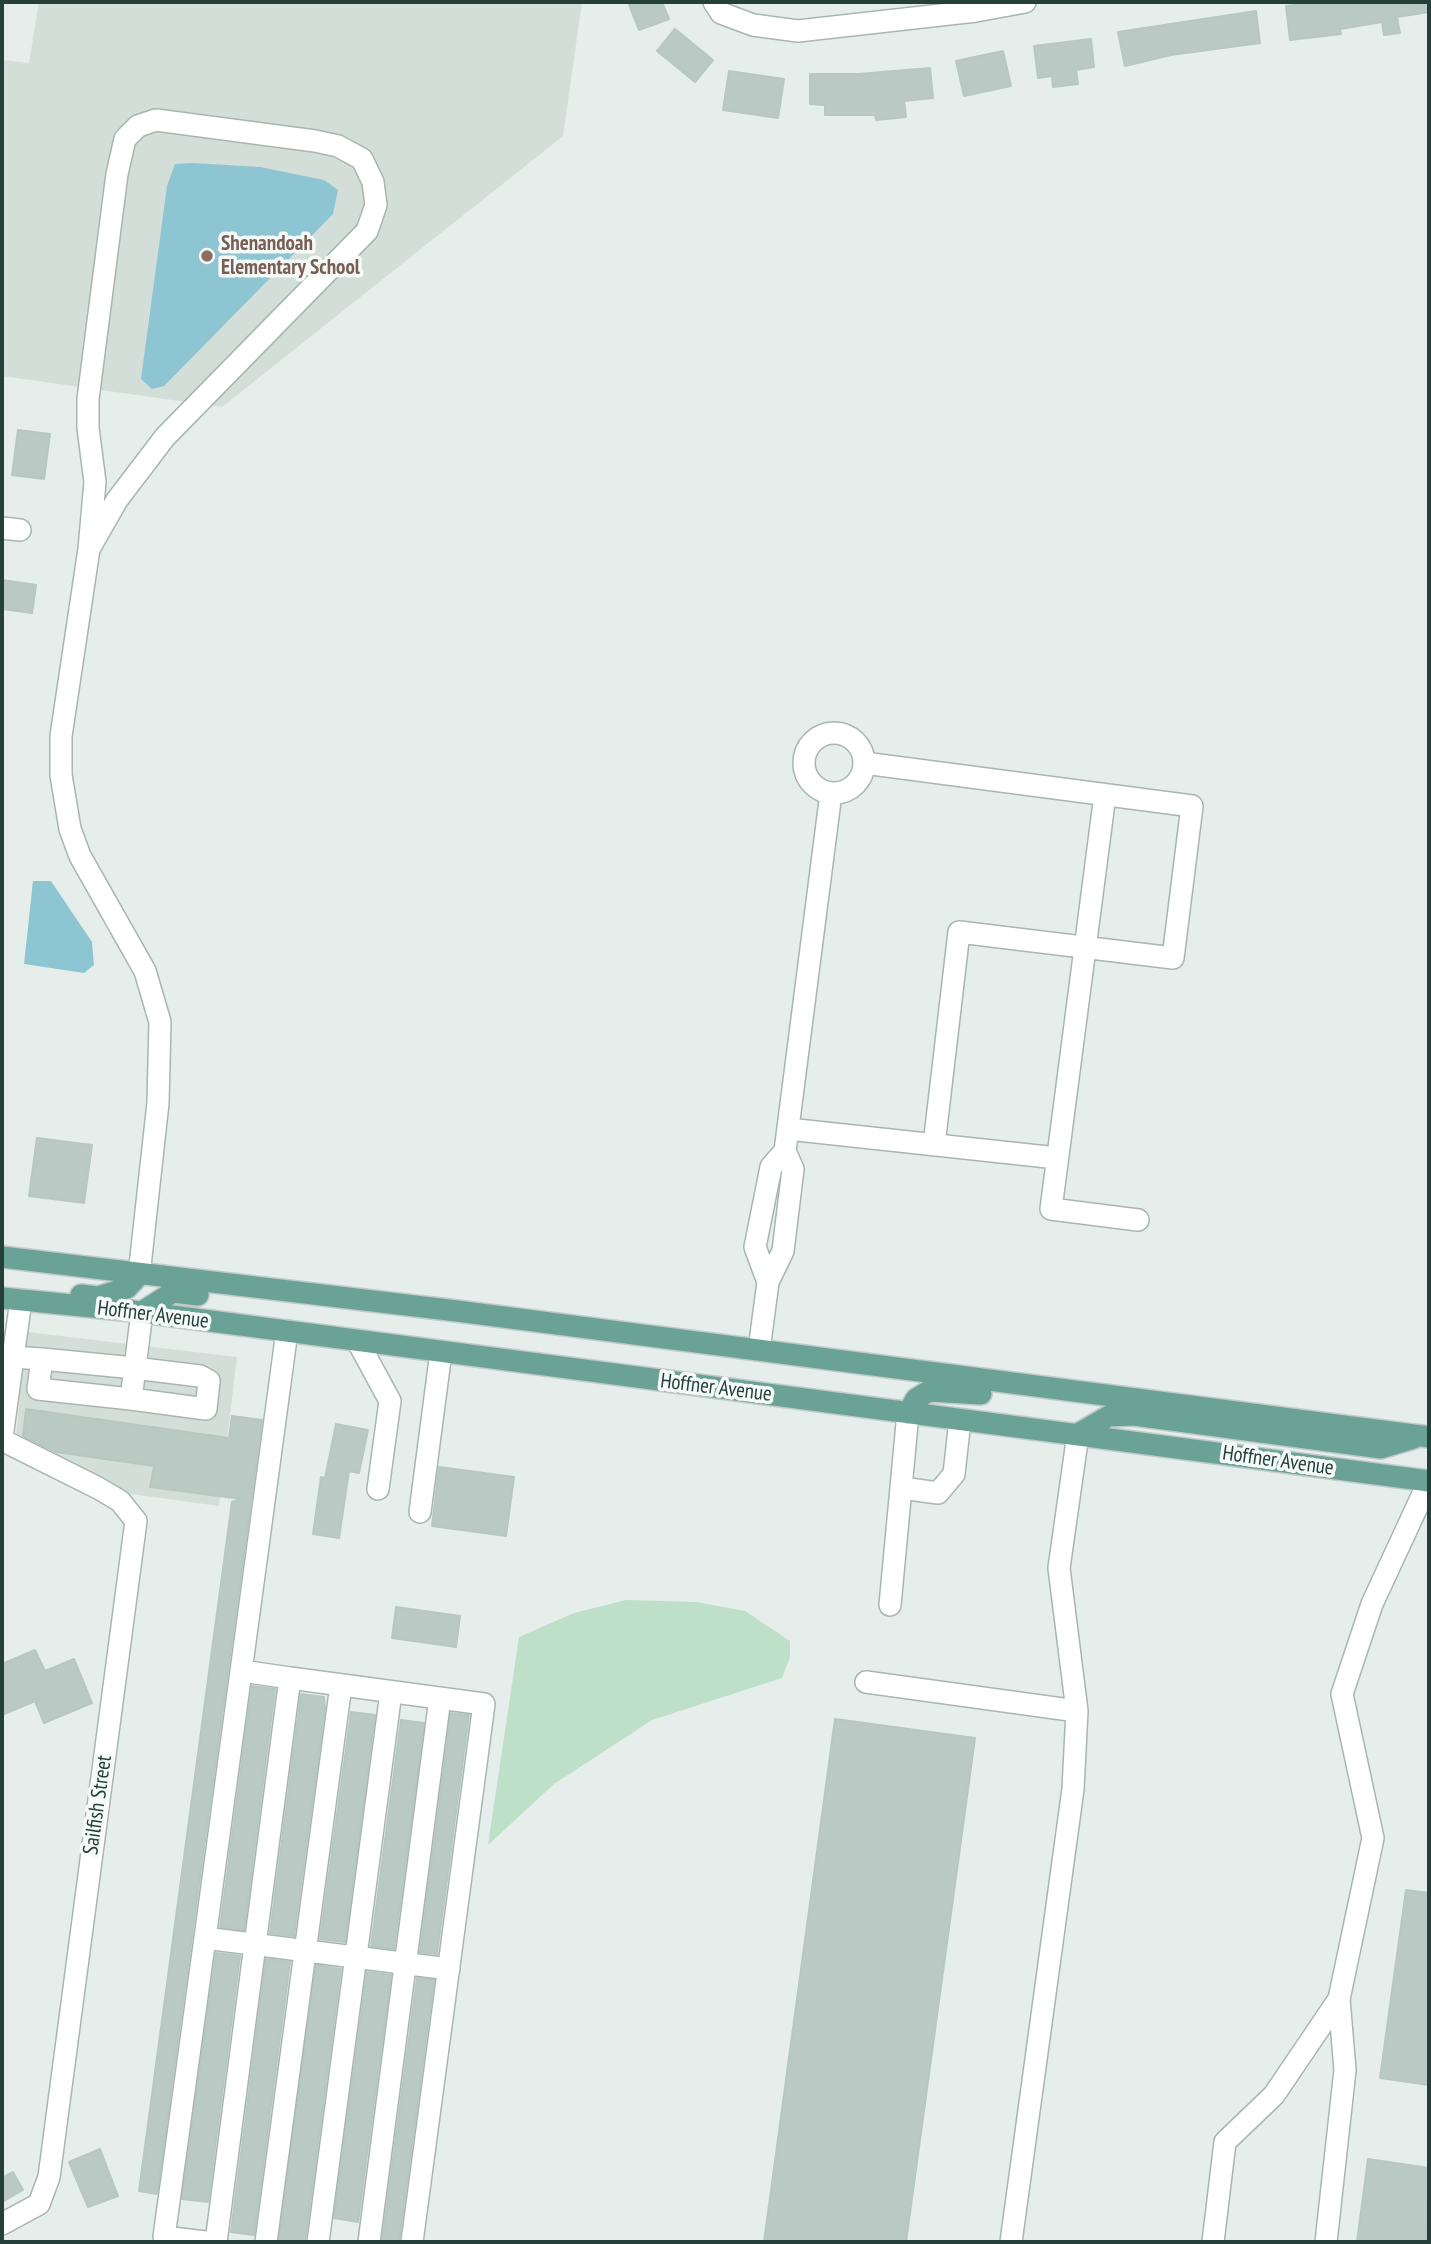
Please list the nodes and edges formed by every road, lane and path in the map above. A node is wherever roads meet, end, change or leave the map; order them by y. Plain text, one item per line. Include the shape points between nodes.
1 (715, 2) edge
2 (1025, 2) edge
3 (977, 6) edge
4 (89, 550) junction
5 (864, 763) junction
6 (831, 793) junction
7 (1105, 795) junction
8 (1085, 947) junction
9 (788, 1129) junction
10 (934, 1145) junction
11 (1057, 1158) junction
12 (1138, 1220) dead end
13 (2, 1257) edge
14 (139, 1275) junction
15 (11, 1299) edge
16 (390, 1303) junction
17 (142, 1312) junction
18 (287, 1331) junction
19 (358, 1342) junction
20 (759, 1350) junction
21 (442, 1352) junction
22 (13, 1356) junction
23 (42, 1359) junction
24 (134, 1368) junction
25 (1098, 1394) junction
26 (131, 1399) junction
27 (908, 1413) junction
28 (960, 1420) junction
29 (1078, 1434) junction
30 (1426, 1436) edge
31 (2, 1438) edge
32 (1429, 1481) edge
33 (902, 1488) junction
34 (378, 1489) dead end
35 (420, 1512) dead end
36 (890, 1605) dead end
37 (242, 1671) junction
38 (290, 1678) junction
39 (866, 1682) dead end
40 (341, 1685) junction
41 (391, 1692) junction
42 (440, 1698) junction
43 (1077, 1711) junction
44 (205, 1938) junction
45 (255, 1944) junction
46 (305, 1951) junction
47 (355, 1957) junction
48 (405, 1963) junction
49 (449, 1969) junction
50 (1339, 1999) junction
51 (2, 2224) edge
52 (205, 2242) edge
53 (216, 2242) edge
54 (266, 2242) edge
55 (318, 2242) edge
56 (369, 2242) edge
57 (412, 2242) edge
58 (1011, 2242) edge
59 (1213, 2242) edge
60 (1326, 2242) edge

1 - 3 street via 721,13 753,25 798,31
2 - 3 street
4 - 4 street via 117,500 166,437 367,231 376,205 373,182 362,159 338,146 315,141 156,120 138,126 125,139 102,270 88,399 95,482
4 - 14 street via 61,736 61,775 70,829 80,856 145,971 160,1022 158,1103
5 - 6 street via 850,788
5 - 6 street via 858,744 841,733 813,740 804,757 807,777
5 - 7 street
6 - 9 street
7 - 8 street
7 - 8 street via 1192,806 1173,958
8 - 10 street via 959,932
8 - 11 street
9 - 10 street
9 - 20 street via 785,1151 793,1170 783,1251 768,1282
10 - 11 street
11 - 12 street via 1051,1209
13 - 14 main road, Hoffner Avenue
14 - 15 main road via 127,1288 98,1297 48,1291
14 - 16 main road, Hoffner Avenue
15 - 17 main road, Hoffner Avenue
15 - 22 street
16 - 17 main road via 348,1312 173,1292
16 - 20 main road, Hoffner Avenue
17 - 18 main road, Hoffner Avenue
17 - 24 street
18 - 19 main road, Hoffner Avenue
18 - 37 street
19 - 21 main road, Hoffner Avenue
19 - 34 street via 390,1401
20 - 25 main road, Hoffner Avenue
21 - 27 main road, Hoffner Avenue
21 - 35 street
22 - 23 street
22 - 31 street
23 - 24 street
23 - 26 street via 38,1389
24 - 26 street
24 - 26 street via 209,1381 206,1409
25 - 27 main road via 1070,1401 1039,1401 929,1391 916,1399
25 - 30 main road, Hoffner Avenue
27 - 28 main road, Hoffner Avenue
27 - 33 street
28 - 29 main road, Hoffner Avenue
28 - 33 street via 954,1474 938,1493
29 - 30 main road via 1109,1416 1134,1415 1381,1448
29 - 32 main road, Hoffner Avenue
29 - 43 street via 1059,1568
31 - 51 street, Sailfish Street via 120,1501 136,1521 49,2177 39,2204
32 - 50 street via 1372,1604 1342,1694 1373,1838
33 - 36 street
37 - 38 street
37 - 44 street
38 - 40 street
38 - 45 street
39 - 43 street
40 - 41 street
40 - 46 street
41 - 42 street
41 - 47 street
42 - 48 street
42 - 49 street via 484,1704
43 - 58 street via 1073,1789
44 - 45 street
44 - 52 street via 164,2236
45 - 46 street
45 - 53 street
46 - 47 street
46 - 54 street
47 - 48 street
47 - 55 street
48 - 49 street
48 - 56 street
49 - 57 street
50 - 59 street via 1274,2095 1225,2143
50 - 60 street via 1345,2070

